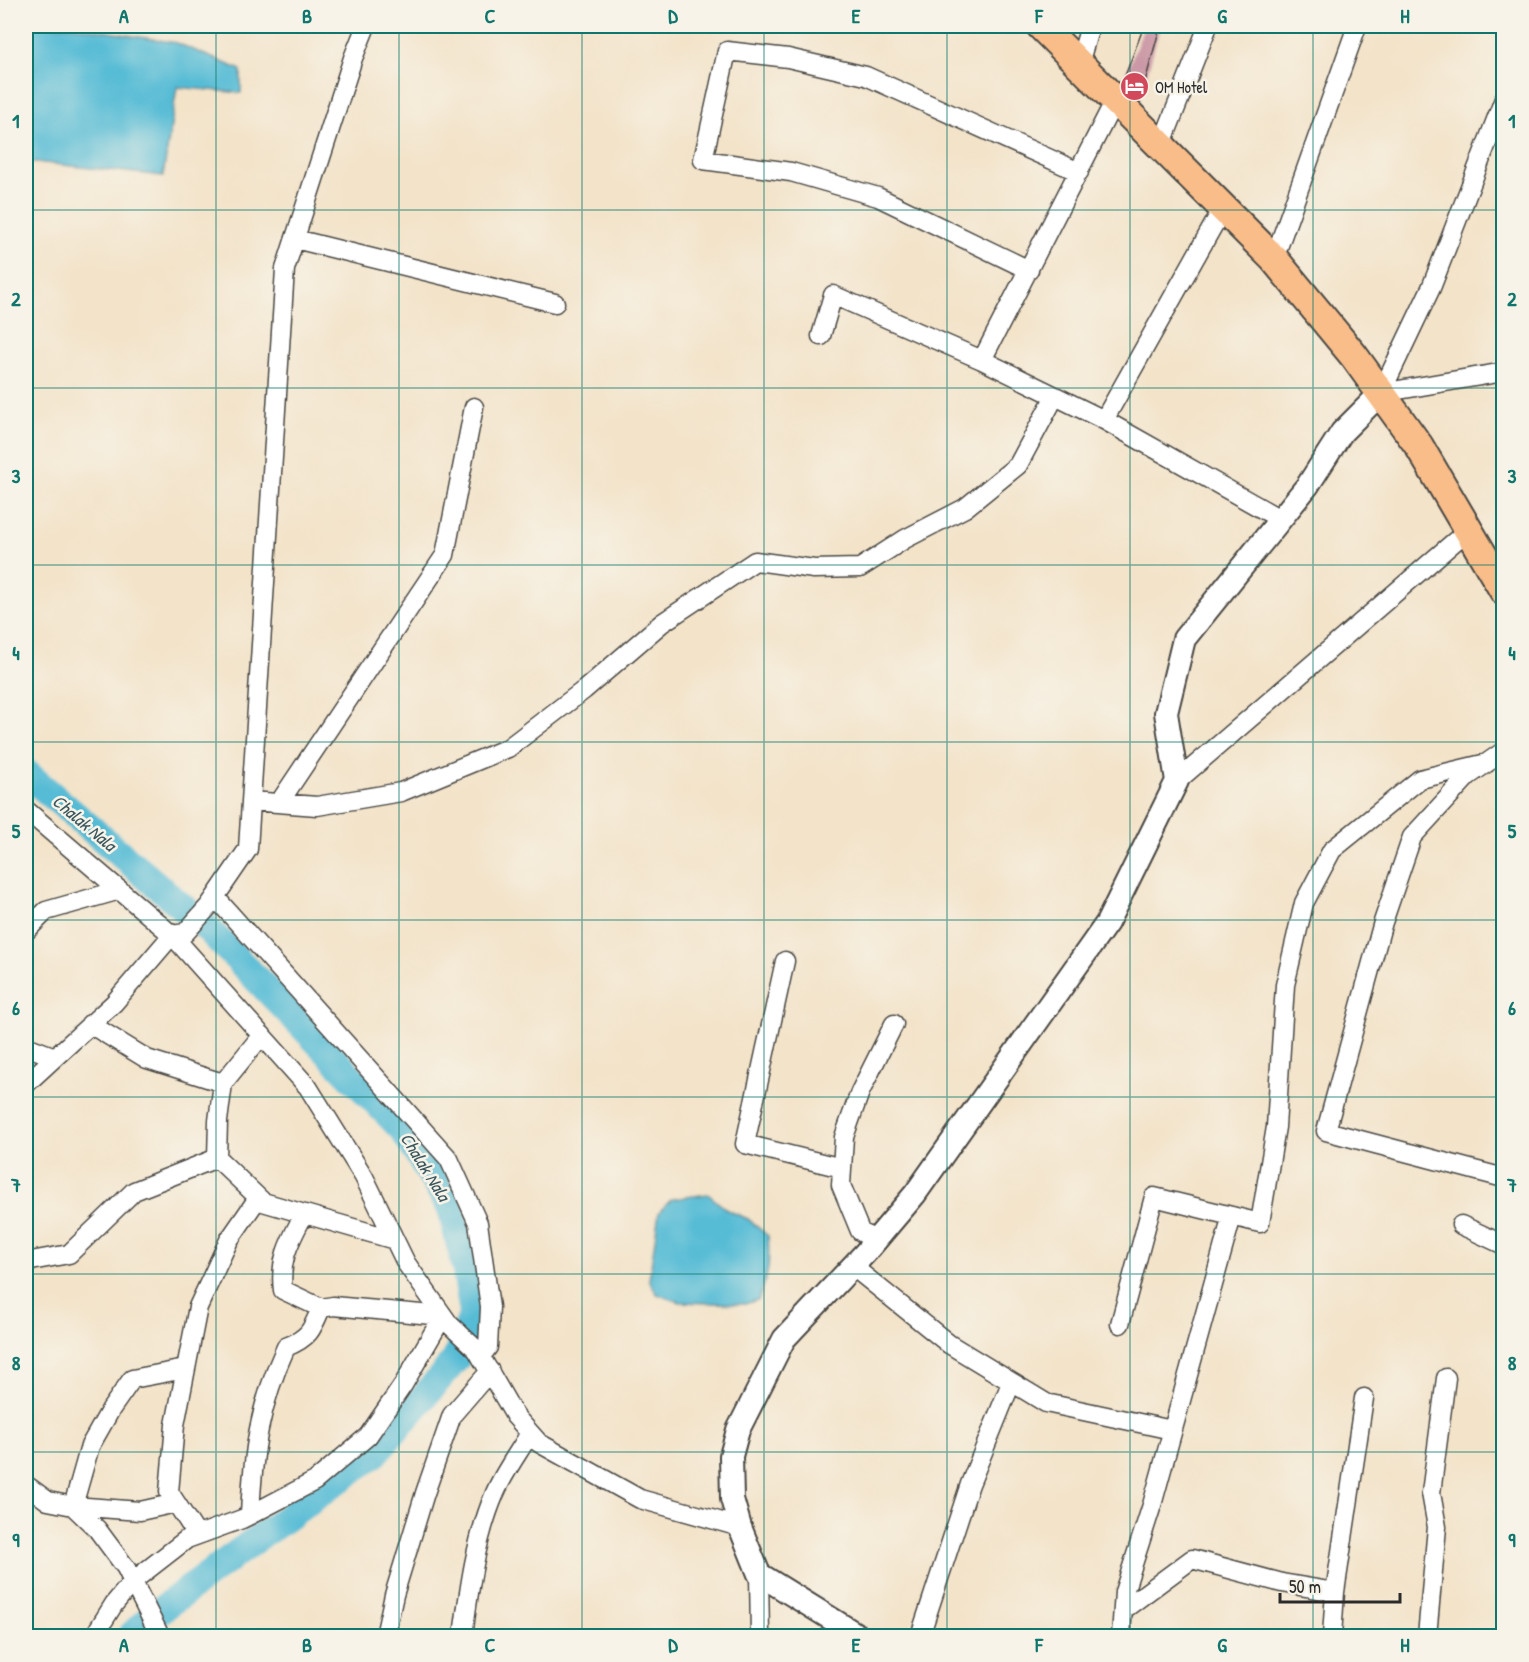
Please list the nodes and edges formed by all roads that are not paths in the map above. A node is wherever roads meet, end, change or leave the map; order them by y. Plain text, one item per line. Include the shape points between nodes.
1 (366, 26) edge
2 (1041, 26) edge
3 (1090, 26) edge
4 (1208, 26) edge
5 (1357, 26) edge
6 (1080, 64) junction
7 (1503, 99) edge
8 (1115, 100) junction
9 (1161, 146) junction
10 (1079, 172) junction
11 (1223, 207) junction
12 (295, 239) junction
13 (1274, 259) junction
14 (1029, 270) junction
15 (555, 303) dead end
16 (821, 336) dead end
17 (982, 360) junction
18 (1503, 372) edge
19 (1381, 393) junction
20 (1055, 396) junction
21 (474, 407) dead end
22 (1104, 420) junction
23 (1280, 519) junction
24 (1468, 530) junction
25 (1503, 591) edge
26 (1503, 751) edge
27 (1487, 763) junction
28 (1177, 781) junction
29 (251, 801) junction
30 (279, 803) junction
31 (26, 810) edge
32 (120, 890) junction
33 (212, 901) junction
34 (26, 931) edge
35 (179, 934) junction
36 (785, 961) dead end
37 (90, 1024) junction
38 (894, 1024) dead end
39 (262, 1035) junction
40 (26, 1046) edge
41 (55, 1057) junction
42 (26, 1083) edge
43 (223, 1083) junction
44 (217, 1158) junction
45 (842, 1168) junction
46 (1503, 1178) edge
47 (258, 1198) junction
48 (304, 1214) junction
49 (1232, 1216) junction
50 (1461, 1225) dead end
51 (395, 1240) junction
52 (875, 1241) junction
53 (1503, 1245) edge
54 (26, 1265) edge
55 (852, 1266) junction
56 (321, 1308) junction
57 (446, 1320) junction
58 (1120, 1324) dead end
59 (483, 1359) junction
60 (185, 1369) junction
61 (1446, 1378) dead end
62 (1011, 1383) junction
63 (1364, 1398) dead end
64 (1173, 1430) junction
65 (530, 1432) junction
66 (26, 1485) edge
67 (176, 1503) junction
68 (73, 1506) junction
69 (250, 1515) junction
70 (740, 1527) junction
71 (197, 1535) junction
72 (759, 1574) junction
73 (133, 1581) junction
74 (1335, 1592) junction
75 (1123, 1610) junction
76 (158, 1634) edge
77 (94, 1636) edge
78 (385, 1636) edge
79 (463, 1636) edge
80 (760, 1636) edge
81 (859, 1636) edge
82 (920, 1636) edge
83 (1121, 1636) edge
84 (1332, 1636) edge
85 (1428, 1636) edge

1 - 12 street
2 - 6 main road
3 - 6 street
4 - 9 street
5 - 13 street
6 - 8 main road
7 - 19 street via 1431,288
8 - 9 main road
8 - 10 street
9 - 11 main road
10 - 14 street
10 - 14 street via 866,76 788,57 727,51 703,160 790,172 878,197
11 - 13 main road
11 - 22 street
12 - 15 street
12 - 29 street via 285,268
13 - 19 main road
14 - 17 street
16 - 17 street via 833,295
17 - 20 street
18 - 19 street
19 - 23 street via 1342,432 1308,485
19 - 24 main road via 1419,446
20 - 22 street
20 - 30 street via 1018,465 965,508 860,567 814,569 755,561 662,623 508,748 401,792 317,806
21 - 30 street via 445,555
22 - 23 street
23 - 28 street via 1184,639 1166,713
24 - 25 main road
24 - 28 street
26 - 27 street
27 - 46 street via 1468,776 1412,837 1383,922 1326,1131
27 - 49 street via 1420,779 1332,850 1304,903 1285,985 1276,1127 1260,1224
28 - 52 street via 1107,924 915,1194
29 - 30 street
29 - 33 street via 248,849
31 - 32 street
32 - 34 street via 46,911
32 - 35 street
33 - 35 street
33 - 59 street via 449,1159 478,1223 490,1307 488,1347
35 - 37 street
35 - 39 street
36 - 45 street via 745,1144
37 - 41 street
37 - 43 street via 147,1059
38 - 45 street via 844,1137
39 - 43 street
39 - 51 street via 308,1087 364,1177
40 - 41 street
41 - 42 street
43 - 44 street
44 - 47 street
44 - 54 street via 134,1191 69,1254
45 - 52 street via 841,1185 860,1231
47 - 48 street
47 - 60 street via 229,1240 198,1307
48 - 51 street
48 - 56 street via 286,1247 281,1273 283,1290
49 - 58 street via 1154,1197
49 - 64 street
50 - 53 street
51 - 57 street via 406,1263
52 - 55 street
55 - 62 street via 949,1344
55 - 70 street via 784,1339 738,1430 731,1456 732,1499
56 - 57 street via 333,1306
56 - 69 street via 310,1333 286,1347 262,1408 252,1462
57 - 59 street
57 - 69 street via 368,1436 315,1481
59 - 65 street via 515,1416
59 - 78 street via 452,1415 394,1594
60 - 67 street via 169,1492
60 - 68 street via 132,1379 90,1446
61 - 85 street via 1431,1493 1437,1527
62 - 64 street via 1046,1403
62 - 82 street via 970,1484
63 - 74 street
64 - 75 street via 1124,1592
65 - 70 street via 539,1443 640,1499
65 - 79 street via 496,1491 484,1524
66 - 68 street via 48,1501
67 - 68 street via 140,1511
67 - 71 street
68 - 73 street via 97,1529
69 - 71 street
70 - 72 street
71 - 73 street
72 - 80 street
72 - 81 street
73 - 76 street
73 - 77 street
74 - 75 street via 1282,1583 1192,1559
74 - 84 street
75 - 83 street

